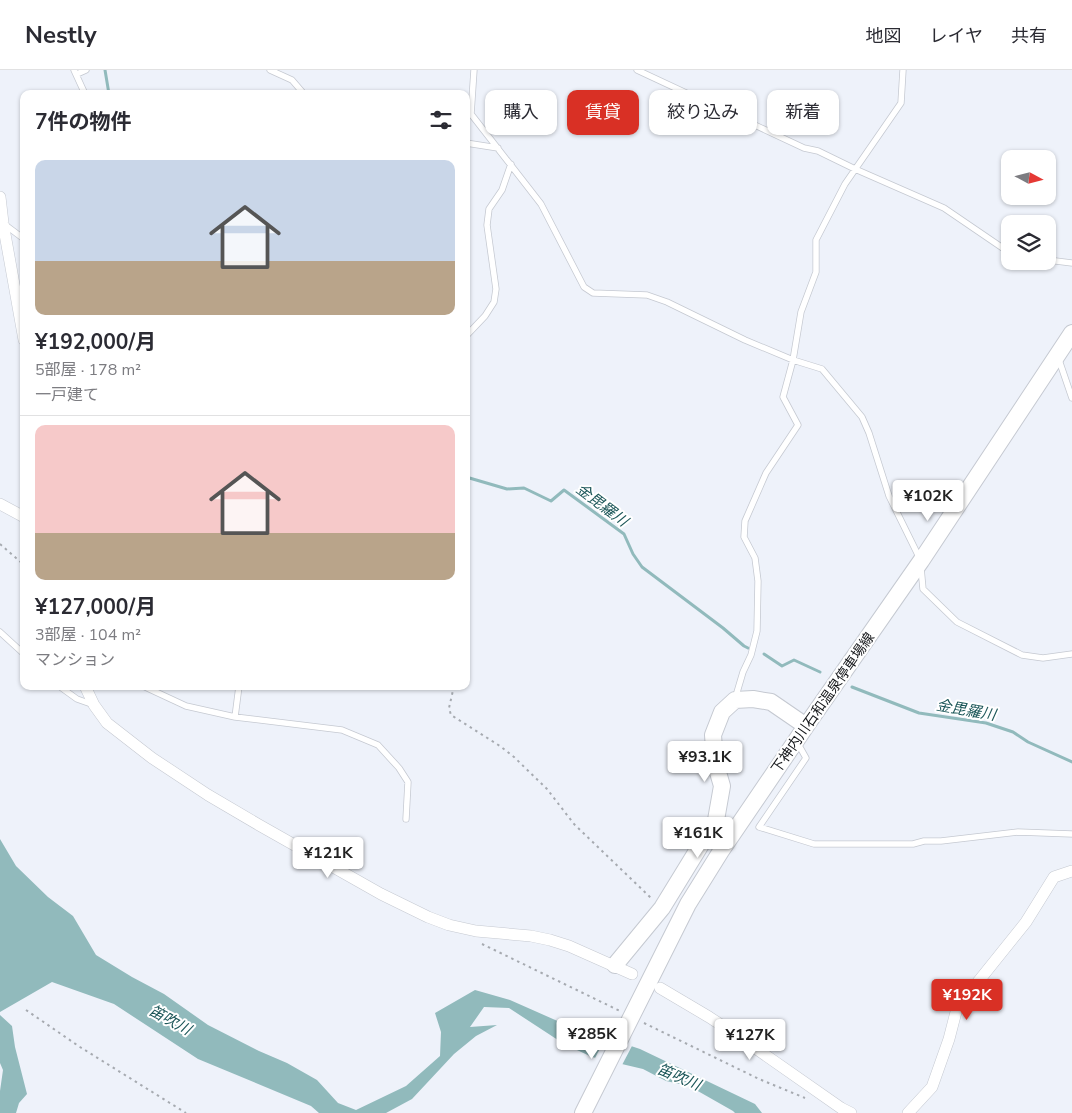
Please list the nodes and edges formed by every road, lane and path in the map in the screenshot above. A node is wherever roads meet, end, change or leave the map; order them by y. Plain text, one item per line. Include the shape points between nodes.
1 (86, 70) edge
2 (270, 70) edge
3 (474, 70) edge
4 (637, 70) edge
5 (903, 70) edge
6 (76, 72) edge
7 (83, 90) edge
8 (301, 90) edge
9 (470, 144) edge
10 (498, 148) junction
11 (511, 164) junction
12 (855, 169) junction
13 (0, 197) edge
14 (3, 223) junction
15 (20, 236) edge
16 (1001, 247) edge
17 (1056, 261) edge
18 (1072, 263) edge
19 (20, 318) edge
20 (470, 332) edge
21 (1072, 333) edge
22 (1058, 356) junction
23 (793, 360) junction
24 (1072, 398) edge
25 (0, 504) edge
26 (20, 515) edge
27 (0, 544) edge
28 (921, 561) junction
29 (20, 562) edge
30 (0, 632) edge
31 (20, 650) edge
32 (1072, 654) edge
33 (64, 690) edge
34 (88, 690) edge
35 (152, 690) edge
36 (239, 690) edge
37 (453, 690) edge
38 (735, 700) junction
39 (94, 705) junction
40 (235, 717) junction
41 (806, 726) junction
42 (796, 740) junction
43 (406, 819) dead end
44 (1072, 834) edge
45 (1072, 871) edge
46 (662, 908) junction
47 (479, 942) dead end
48 (615, 965) junction
49 (632, 974) dead end
50 (660, 988) dead end
51 (26, 1010) dead end
52 (630, 1018) junction
53 (808, 1099) dead end
54 (186, 1113) edge
55 (582, 1113) edge
56 (851, 1113) edge
57 (908, 1113) edge

1 - 6 lane
2 - 8 lane via 292,80
3 - 10 lane via 471,114
4 - 12 lane
5 - 12 lane via 901,103
6 - 7 lane
9 - 10 lane
10 - 11 lane
11 - 20 lane via 502,190 489,209 487,226 496,289 494,302
11 - 23 lane via 541,204 584,287 593,293 647,295
12 - 16 lane via 944,208
12 - 23 lane via 816,240 816,272 801,312
13 - 14 street
14 - 15 lane
14 - 19 street
17 - 18 lane
21 - 22 main road, 下神内川石和温泉停車場線
22 - 24 lane
22 - 28 main road, 下神内川石和温泉停車場線
23 - 28 lane via 822,369 862,417 889,496
23 - 38 lane via 783,397 798,425 766,473 745,521 744,538 755,558 758,581 756,631
25 - 26 street
27 - 29 path
28 - 32 lane via 923,589 957,622 1022,655 1043,658
28 - 41 main road, 下神内川石和温泉停車場線
30 - 31 lane
33 - 39 lane via 77,700
34 - 39 street
35 - 40 lane via 186,706
36 - 40 lane
37 - 46 path via 449,708 451,715 514,757 547,788 574,824
38 - 41 main road via 771,702
38 - 46 main road via 722,712 713,735 715,762 722,786 716,820
39 - 48 street via 107,723 208,795 408,908 467,930 550,940
40 - 43 lane via 342,730 378,745 408,782
41 - 42 main road, 下神内川石和温泉停車場線
42 - 44 lane via 806,758 760,827 814,844 913,844 1018,832
42 - 52 main road, 下神内川石和温泉停車場線 via 688,904
45 - 57 street via 1054,877 1026,922 957,1008 932,1086
46 - 48 main road
47 - 52 path
48 - 49 street
50 - 56 street via 742,1038
51 - 54 path
52 - 53 path
52 - 55 main road, 下神内川石和温泉停車場線

